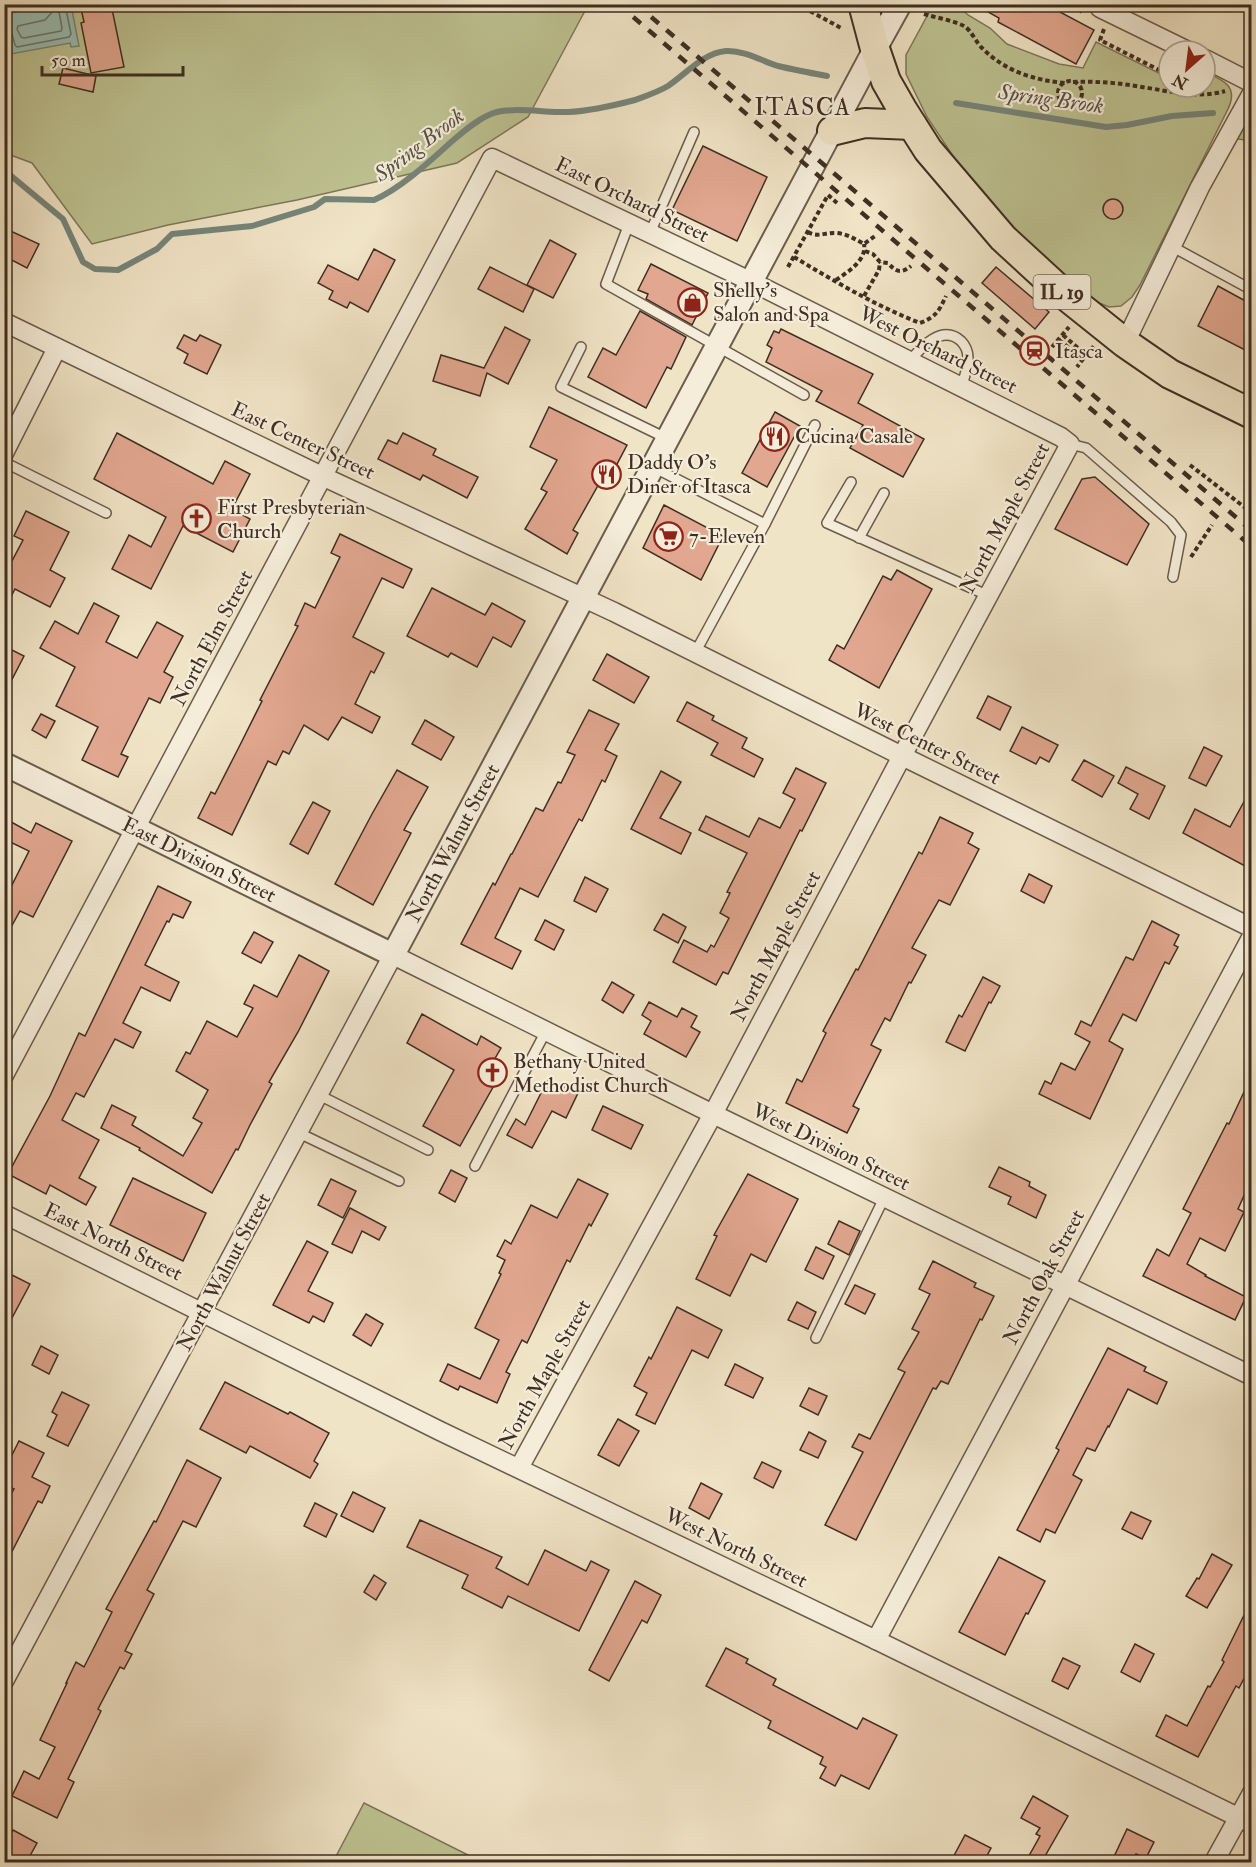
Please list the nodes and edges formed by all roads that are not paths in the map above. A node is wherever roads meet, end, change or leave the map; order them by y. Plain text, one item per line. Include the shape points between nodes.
1 (862, 4) edge
2 (900, 4) edge
3 (1102, 12) edge
4 (1162, 39) edge
5 (875, 49) junction
6 (1217, 65) edge
7 (1251, 83) edge
8 (1251, 93) edge
9 (912, 124) junction
10 (832, 131) junction
11 (693, 132) dead end
12 (492, 158) joint
13 (629, 224) junction
14 (650, 233) junction
15 (1172, 246) junction
16 (752, 282) junction
17 (1251, 290) edge
18 (4, 322) edge
19 (1125, 342) junction
20 (718, 346) junction
21 (581, 347) dead end
22 (57, 348) junction
23 (910, 361) junction
24 (962, 386) junction
25 (804, 395) dead end
26 (1251, 414) edge
27 (815, 424) dead end
28 (668, 439) junction
29 (1070, 444) junction
30 (4, 453) edge
31 (4, 462) edge
32 (653, 466) junction
33 (324, 477) junction
34 (851, 482) dead end
35 (884, 493) dead end
36 (106, 513) dead end
37 (765, 524) junction
38 (859, 537) junction
39 (1173, 577) dead end
40 (989, 596) junction
41 (584, 598) junction
42 (695, 653) junction
43 (902, 756) junction
44 (4, 764) edge
45 (135, 829) junction
46 (1251, 928) edge
47 (1251, 936) edge
48 (393, 955) junction
49 (546, 1031) junction
50 (4, 1075) edge
51 (319, 1095) junction
52 (712, 1114) junction
53 (299, 1133) junction
54 (428, 1150) dead end
55 (475, 1166) dead end
56 (399, 1181) dead end
57 (884, 1198) junction
58 (4, 1214) edge
59 (1065, 1286) junction
60 (202, 1311) junction
61 (816, 1338) dead end
62 (1251, 1376) edge
63 (519, 1468) junction
64 (876, 1640) junction
65 (4, 1681) edge
66 (1251, 1793) edge
67 (1245, 1821) edge
68 (1214, 1863) edge

1 - 5 main road, IL 19
2 - 5 street, North Walnut Street
3 - 4 street
5 - 9 main road, IL 19 via 886,81
5 - 10 street, North Walnut Street
6 - 7 street
8 - 15 street
9 - 10 main road via 865,123
9 - 19 main road, IL 19 via 928,150 1003,238 1065,295
10 - 16 street, North Walnut Street
11 - 14 lane
12 - 13 street, East Orchard Street
12 - 33 street, North Elm Street
13 - 14 street, East Orchard Street
13 - 20 lane via 606,284
14 - 16 street, East Orchard Street
15 - 17 lane
15 - 19 street
16 - 20 street, North Walnut Street
16 - 23 street, West Orchard Street
18 - 22 street, East Center Street
19 - 26 main road, IL 19 via 1170,374
20 - 25 lane
20 - 28 street, North Walnut Street
21 - 28 lane via 561,387
22 - 30 street
22 - 33 street, East Center Street
23 - 24 street, West Orchard Street
23 - 24 lane via 927,342 943,335 954,336 966,348 968,358
24 - 29 street, West Orchard Street
27 - 37 lane
28 - 32 street, North Walnut Street
29 - 39 lane via 1086,448 1172,522 1181,535
29 - 40 street, North Maple Street
31 - 36 lane
32 - 37 lane
32 - 41 street, North Walnut Street
33 - 41 street, East Center Street
33 - 45 street, North Elm Street
34 - 38 lane via 827,523
35 - 38 lane
37 - 42 lane
38 - 40 lane
40 - 43 street, North Maple Street
41 - 42 street, West Center Street
41 - 48 street, North Walnut Street
42 - 43 street, West Center Street
43 - 46 street, West Center Street
43 - 52 street, North Maple Street
44 - 45 street, East Division Street
45 - 48 street, East Division Street
45 - 50 street, North Elm Street
47 - 59 street, North Oak Street
48 - 49 street, West Division Street
48 - 51 street, North Walnut Street
49 - 52 street, West Division Street
49 - 55 lane
51 - 53 street, North Walnut Street
51 - 54 lane
52 - 57 street, West Division Street
52 - 63 street, North Maple Street
53 - 56 lane
53 - 60 street, North Walnut Street
57 - 59 street, West Division Street
57 - 61 lane
58 - 60 street, East North Street
59 - 62 street, West Division Street
59 - 64 street, North Oak Street
60 - 63 street, West North Street
60 - 65 street, North Walnut Street
63 - 64 street, West North Street
64 - 67 street, West North Street
66 - 67 street
67 - 68 street

